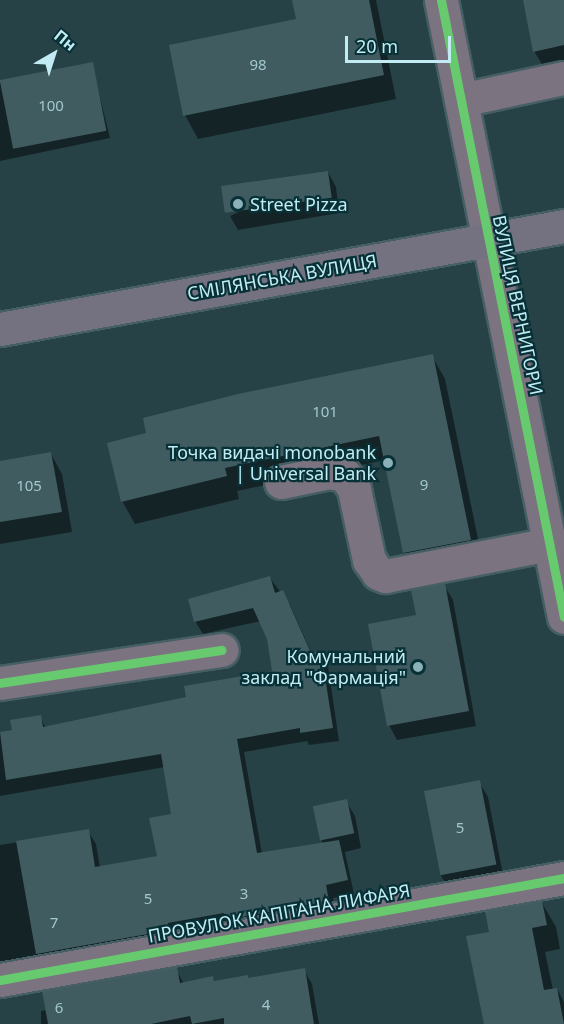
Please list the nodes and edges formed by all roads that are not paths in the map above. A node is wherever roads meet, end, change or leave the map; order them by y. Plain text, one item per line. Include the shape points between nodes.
1 (441, 0) edge
2 (564, 78) edge
3 (461, 100) junction
4 (564, 226) edge
5 (489, 240) junction
6 (0, 329) edge
7 (281, 482) dead end
8 (549, 544) junction
9 (564, 617) edge
10 (222, 650) dead end
11 (0, 683) edge
12 (564, 878) edge
13 (0, 980) edge

1 - 3 street, ВУЛИЦЯ ВЕРНИГОРИ
2 - 3 street
3 - 5 street, ВУЛИЦЯ ВЕРНИГОРИ
4 - 5 main road, СМІЛЯНСЬКА ВУЛИЦЯ
5 - 6 main road, СМІЛЯНСЬКА ВУЛИЦЯ
5 - 8 street, ВУЛИЦЯ ВЕРНИГОРИ
7 - 8 street via 329,472 345,475 354,489 369,560 385,576
8 - 9 street, ВУЛИЦЯ ВЕРНИГОРИ
10 - 11 street
12 - 13 street, ПРОВУЛОК КАПІТАНА ЛИФАРЯ

